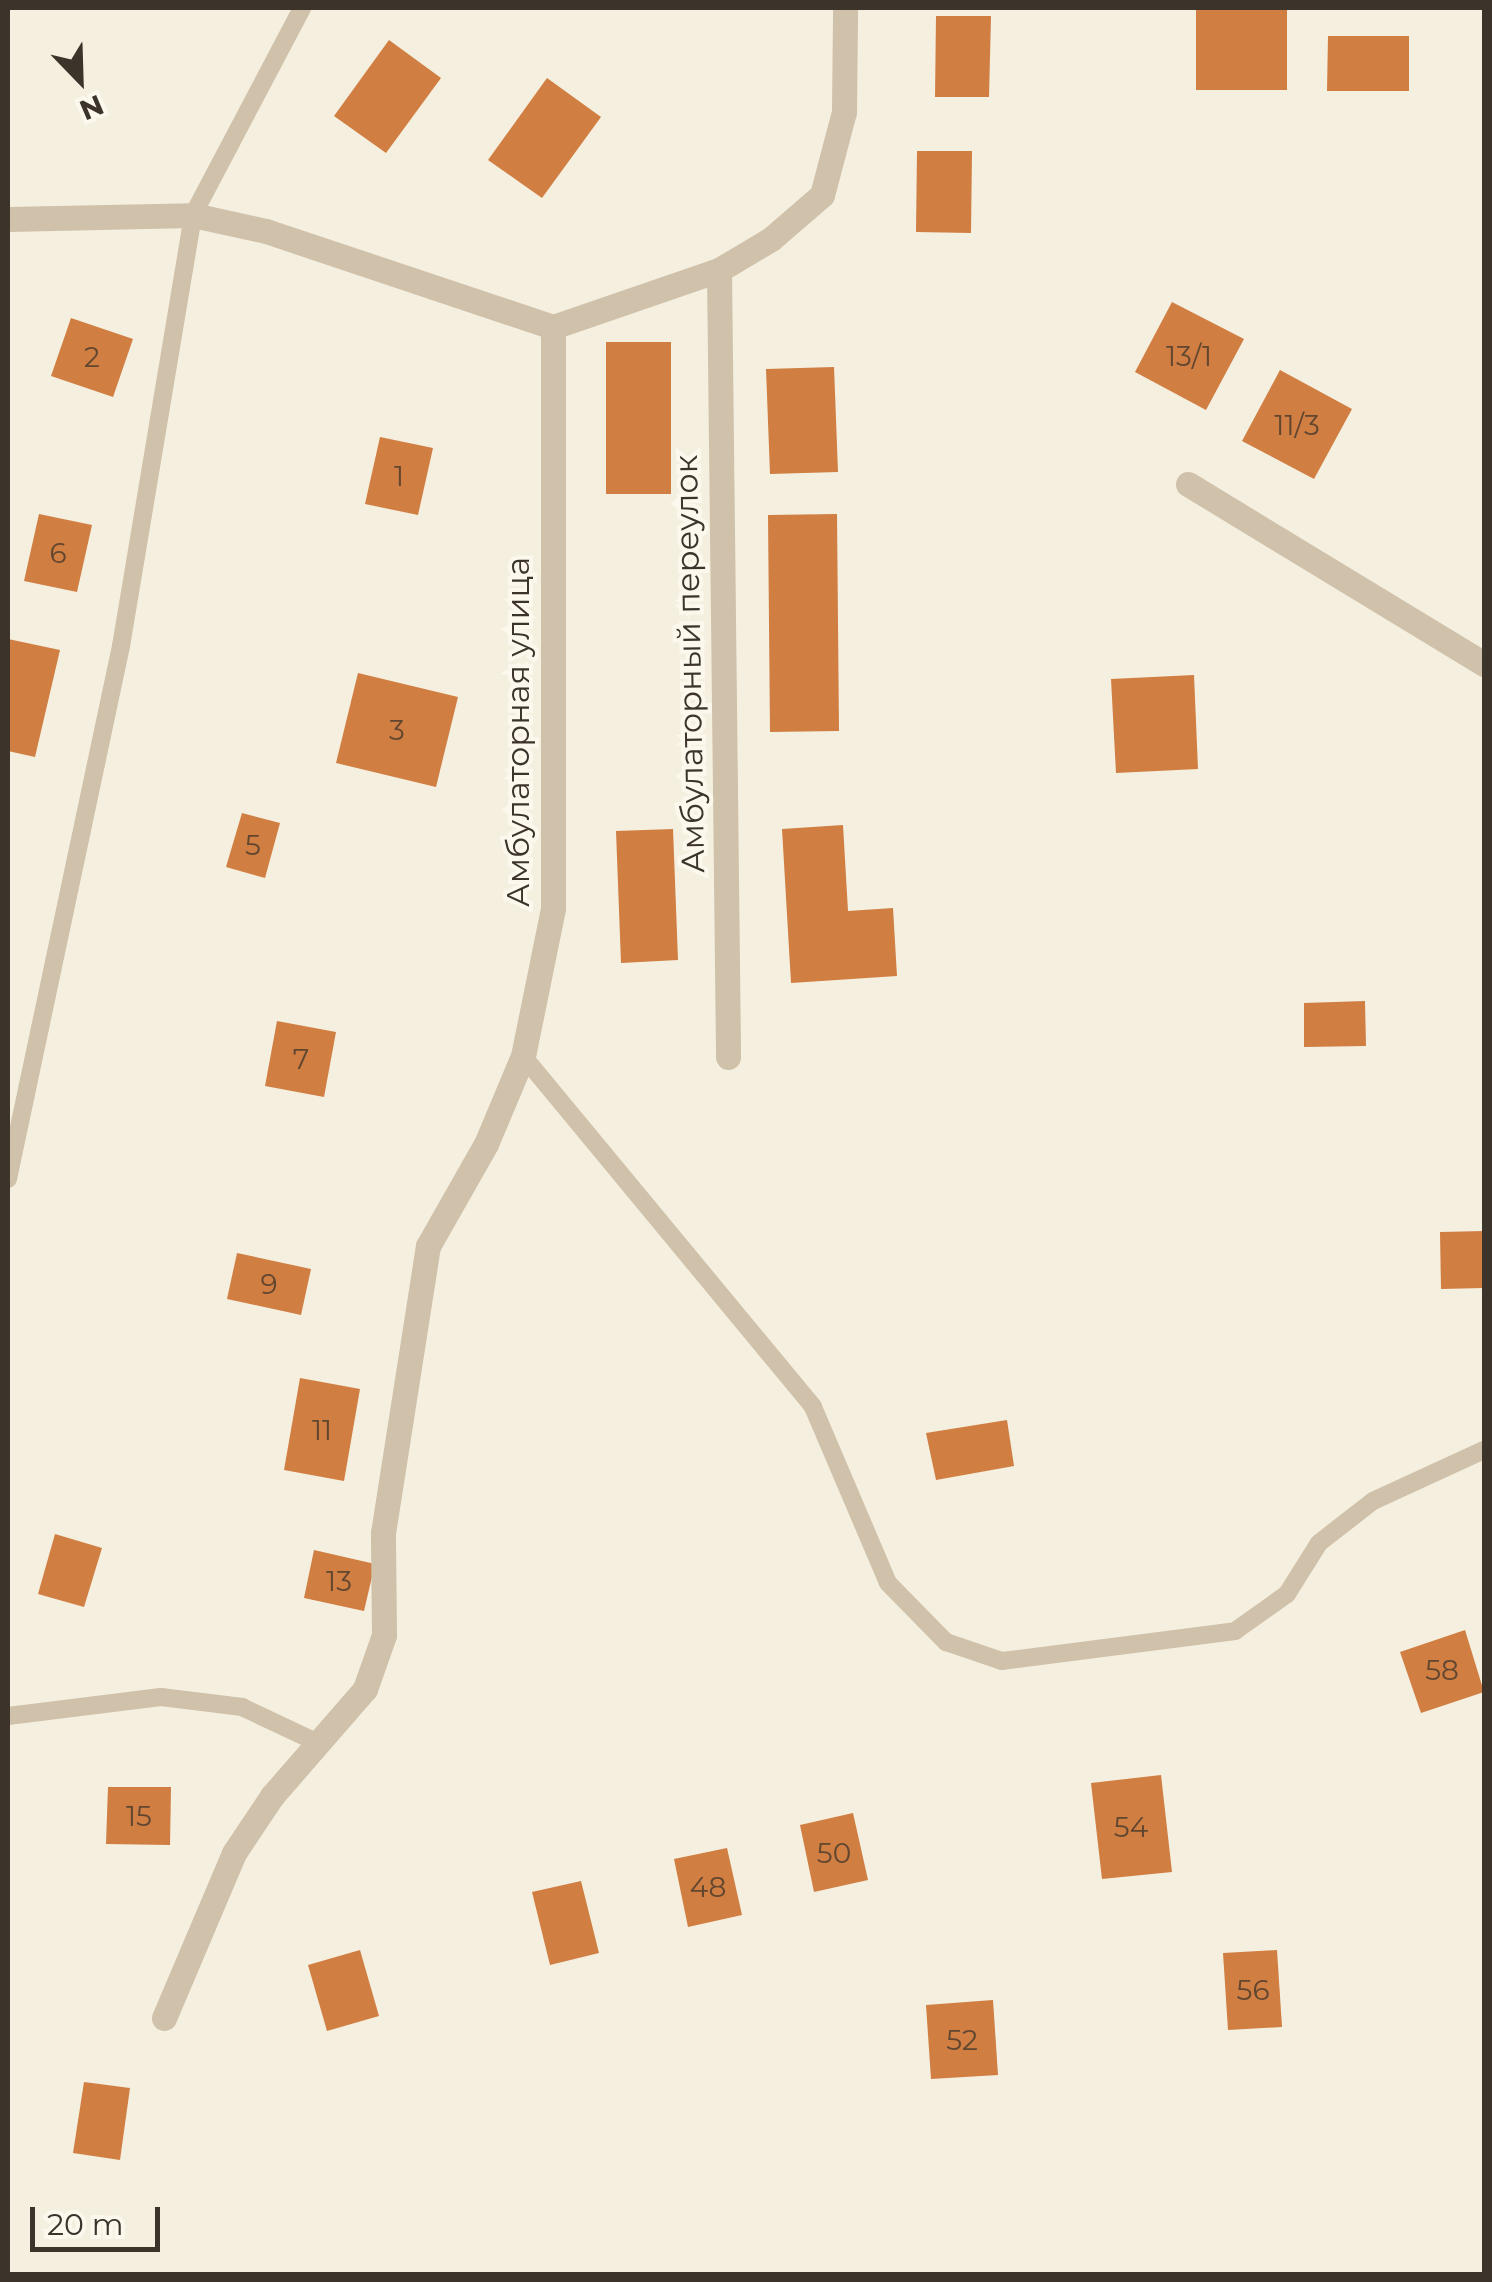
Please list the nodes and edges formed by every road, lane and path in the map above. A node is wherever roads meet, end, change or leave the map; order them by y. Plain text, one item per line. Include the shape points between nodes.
1 (302, 8) edge
2 (845, 8) edge
3 (193, 215) junction
4 (8, 219) edge
5 (719, 270) junction
6 (553, 327) junction
7 (1188, 484) dead end
8 (1484, 664) edge
9 (522, 1056) junction
10 (728, 1058) dead end
11 (8, 1178) edge
12 (1484, 1450) edge
13 (8, 1716) edge
14 (318, 1743) junction
15 (164, 2018) dead end

1 - 3 lane
2 - 5 street via 844,112 822,195 771,240
3 - 4 street
3 - 6 street via 266,231
3 - 11 lane via 121,646
5 - 6 street
5 - 10 street, Амбулаторный переулок
6 - 9 street, Амбулаторная улица via 553,908
7 - 8 street
9 - 12 lane via 812,1407 888,1583 946,1642 1002,1660 1235,1631 1287,1594 1319,1543 1373,1502
9 - 14 street, Амбулаторная улица via 486,1144 428,1246 383,1533 384,1636 365,1689
13 - 14 lane via 161,1697 242,1707
14 - 15 street, Амбулаторная улица via 234,1853

